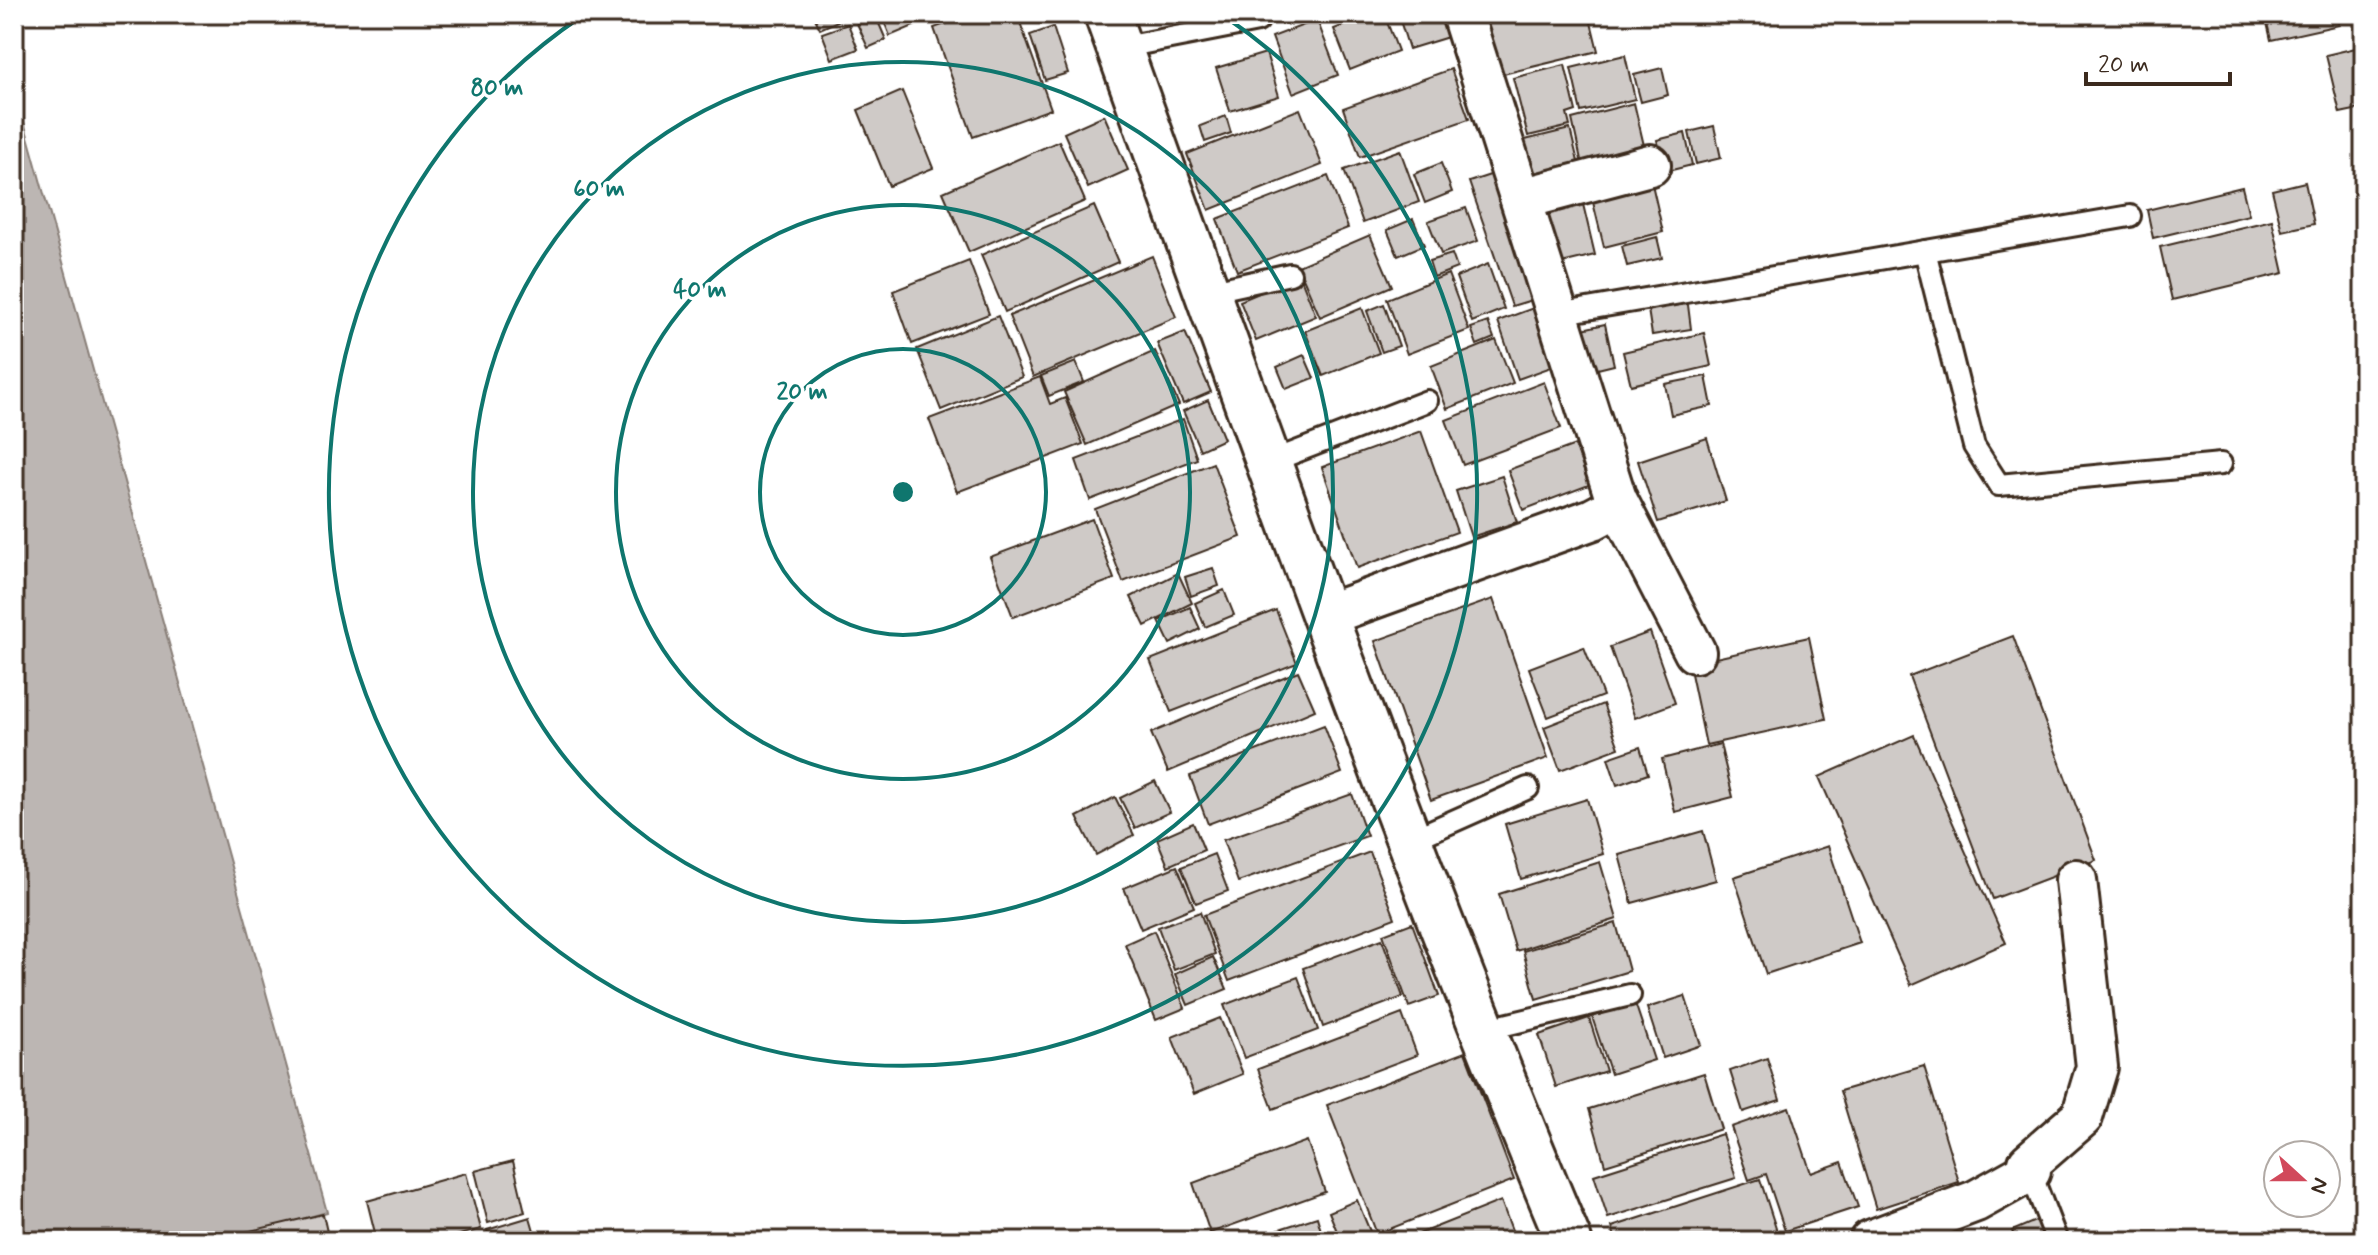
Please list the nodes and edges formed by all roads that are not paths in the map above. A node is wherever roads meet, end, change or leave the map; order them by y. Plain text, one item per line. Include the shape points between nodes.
1 (1462, 14) edge
2 (1258, 21) dead end
3 (1113, 31) edge
4 (1650, 165) dead end
5 (1521, 199) junction
6 (2130, 216) dead end
7 (1925, 251) junction
8 (1290, 274) dead end
9 (1208, 292) junction
10 (1558, 314) junction
11 (1427, 401) dead end
12 (1270, 462) junction
13 (2221, 464) dead end
14 (1616, 499) junction
15 (1326, 615) junction
16 (1695, 652) dead end
17 (1528, 788) dead end
18 (1411, 840) junction
19 (2076, 880) dead end
20 (1630, 995) dead end
21 (1484, 1030) junction
22 (2030, 1171) junction
23 (1569, 1241) edge
24 (1870, 1241) edge
25 (2057, 1241) edge

1 - 5 street
2 - 3 lane
3 - 9 street
4 - 5 street
5 - 10 street
6 - 7 lane
7 - 10 lane
7 - 13 lane via 1974,446 1999,485
8 - 9 lane
9 - 12 street
10 - 14 street
11 - 12 lane
12 - 15 street
14 - 15 street via 1593,519
14 - 16 street
15 - 18 street
17 - 18 lane
18 - 21 street
19 - 22 street via 2097,1067 2082,1117 2029,1163
20 - 21 lane
21 - 23 street
22 - 24 street via 1976,1201
22 - 25 lane

